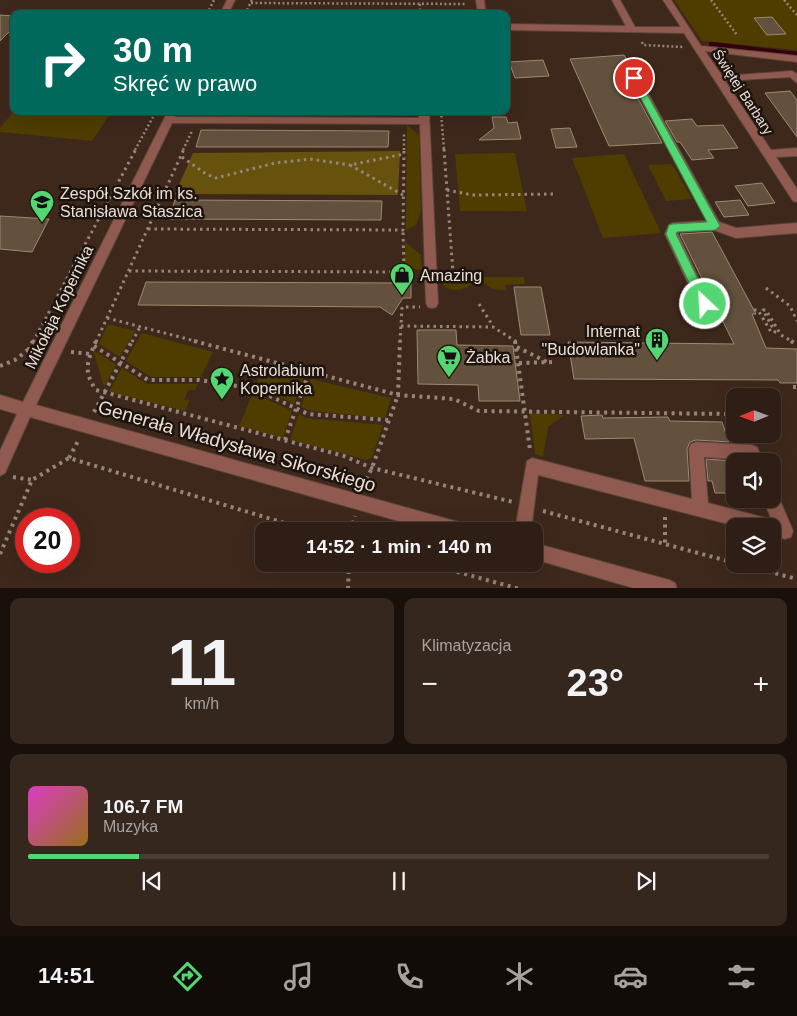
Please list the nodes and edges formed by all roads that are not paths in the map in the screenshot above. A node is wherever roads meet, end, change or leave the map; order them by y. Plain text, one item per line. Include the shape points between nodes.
1 (616, 0) edge
2 (667, 0) edge
3 (510, 27) edge
4 (632, 29) junction
5 (686, 30) junction
6 (694, 48) junction
7 (797, 60) edge
8 (634, 78) dead end
9 (718, 79) junction
10 (797, 80) edge
11 (171, 116) edge
12 (425, 116) edge
13 (797, 152) edge
14 (768, 154) junction
15 (797, 198) edge
16 (715, 226) junction
17 (797, 228) edge
18 (432, 303) dead end
19 (713, 322) dead end
20 (0, 402) edge
21 (27, 409) junction
22 (752, 453) edge
23 (0, 468) edge
24 (775, 508) edge
25 (701, 509) junction
26 (735, 518) edge
27 (430, 522) edge
28 (524, 522) edge
29 (785, 531) edge
30 (543, 553) edge
31 (669, 588) edge

1 - 4 street
2 - 5 street, Świętej Barbary
3 - 4 street
4 - 5 street
5 - 6 street, Świętej Barbary
6 - 7 street
6 - 9 street, Świętej Barbary
8 - 16 street
9 - 10 street via 792,74
9 - 14 street, Świętej Barbary
11 - 12 street
11 - 21 street, Mikołaja Kopernika
12 - 18 street
13 - 14 street
14 - 15 street, Świętej Barbary
16 - 17 street via 736,233
16 - 19 street via 673,228 671,234
20 - 21 street, Generała Władysława Sikorskiego
21 - 23 street, Mikołaja Kopernika
21 - 27 street, Generała Władysława Sikorskiego
22 - 25 street via 696,449
24 - 29 street
25 - 26 street
25 - 28 street via 532,466
30 - 31 street

